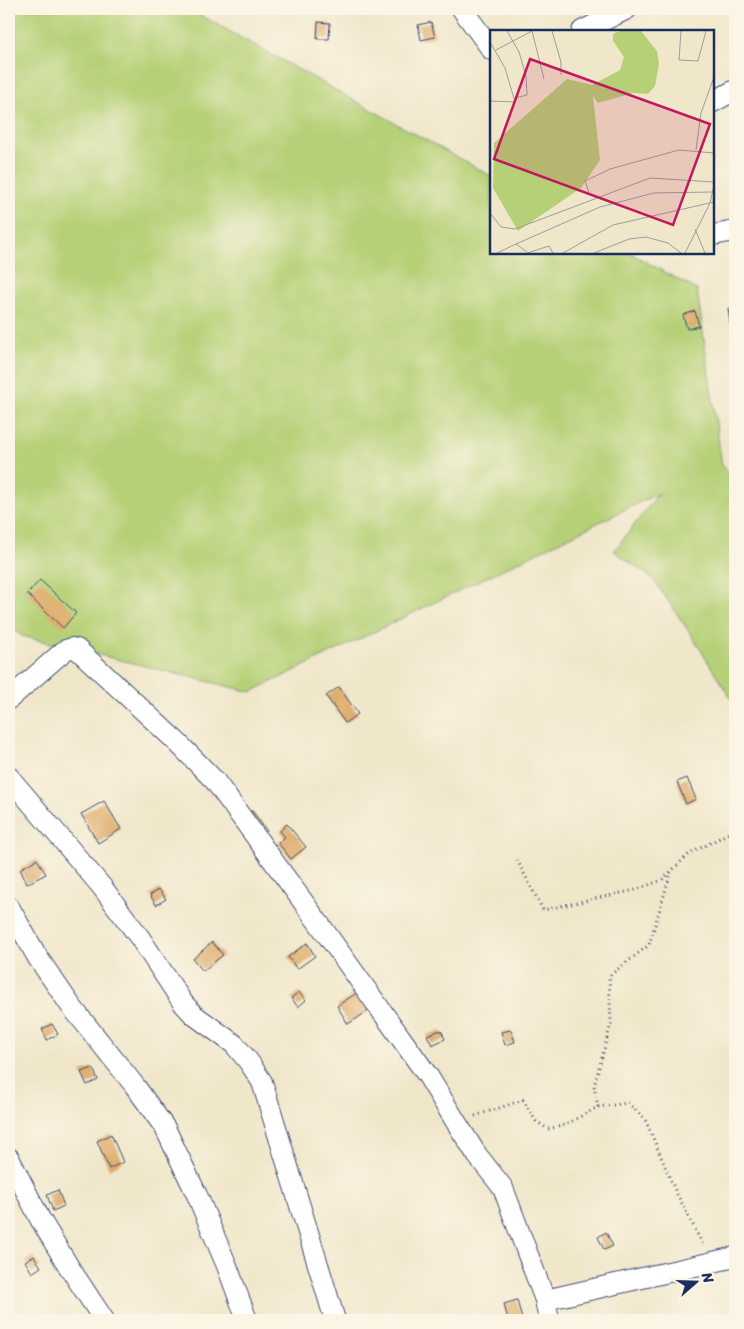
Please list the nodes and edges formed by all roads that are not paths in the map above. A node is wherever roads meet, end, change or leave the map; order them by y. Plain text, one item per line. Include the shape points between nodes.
1 (462, 9) edge
2 (627, 9) edge
3 (584, 30) edge
4 (490, 47) edge
5 (735, 90) edge
6 (714, 101) edge
7 (735, 231) edge
8 (714, 235) edge
9 (9, 699) edge
10 (9, 777) edge
11 (9, 907) edge
12 (9, 1158) edge
13 (735, 1257) edge
14 (544, 1300) junction
15 (104, 1320) edge
16 (247, 1320) edge
17 (335, 1320) edge
18 (548, 1320) edge

1 - 4 street
2 - 3 street
5 - 6 street
7 - 8 street
9 - 14 street via 64,650 77,648 215,781 428,1076 477,1155 503,1188
10 - 17 street via 102,887 183,1003 234,1044 262,1082
11 - 16 street via 71,1006 165,1128 201,1204
12 - 15 street via 40,1219
13 - 14 street
14 - 18 street

